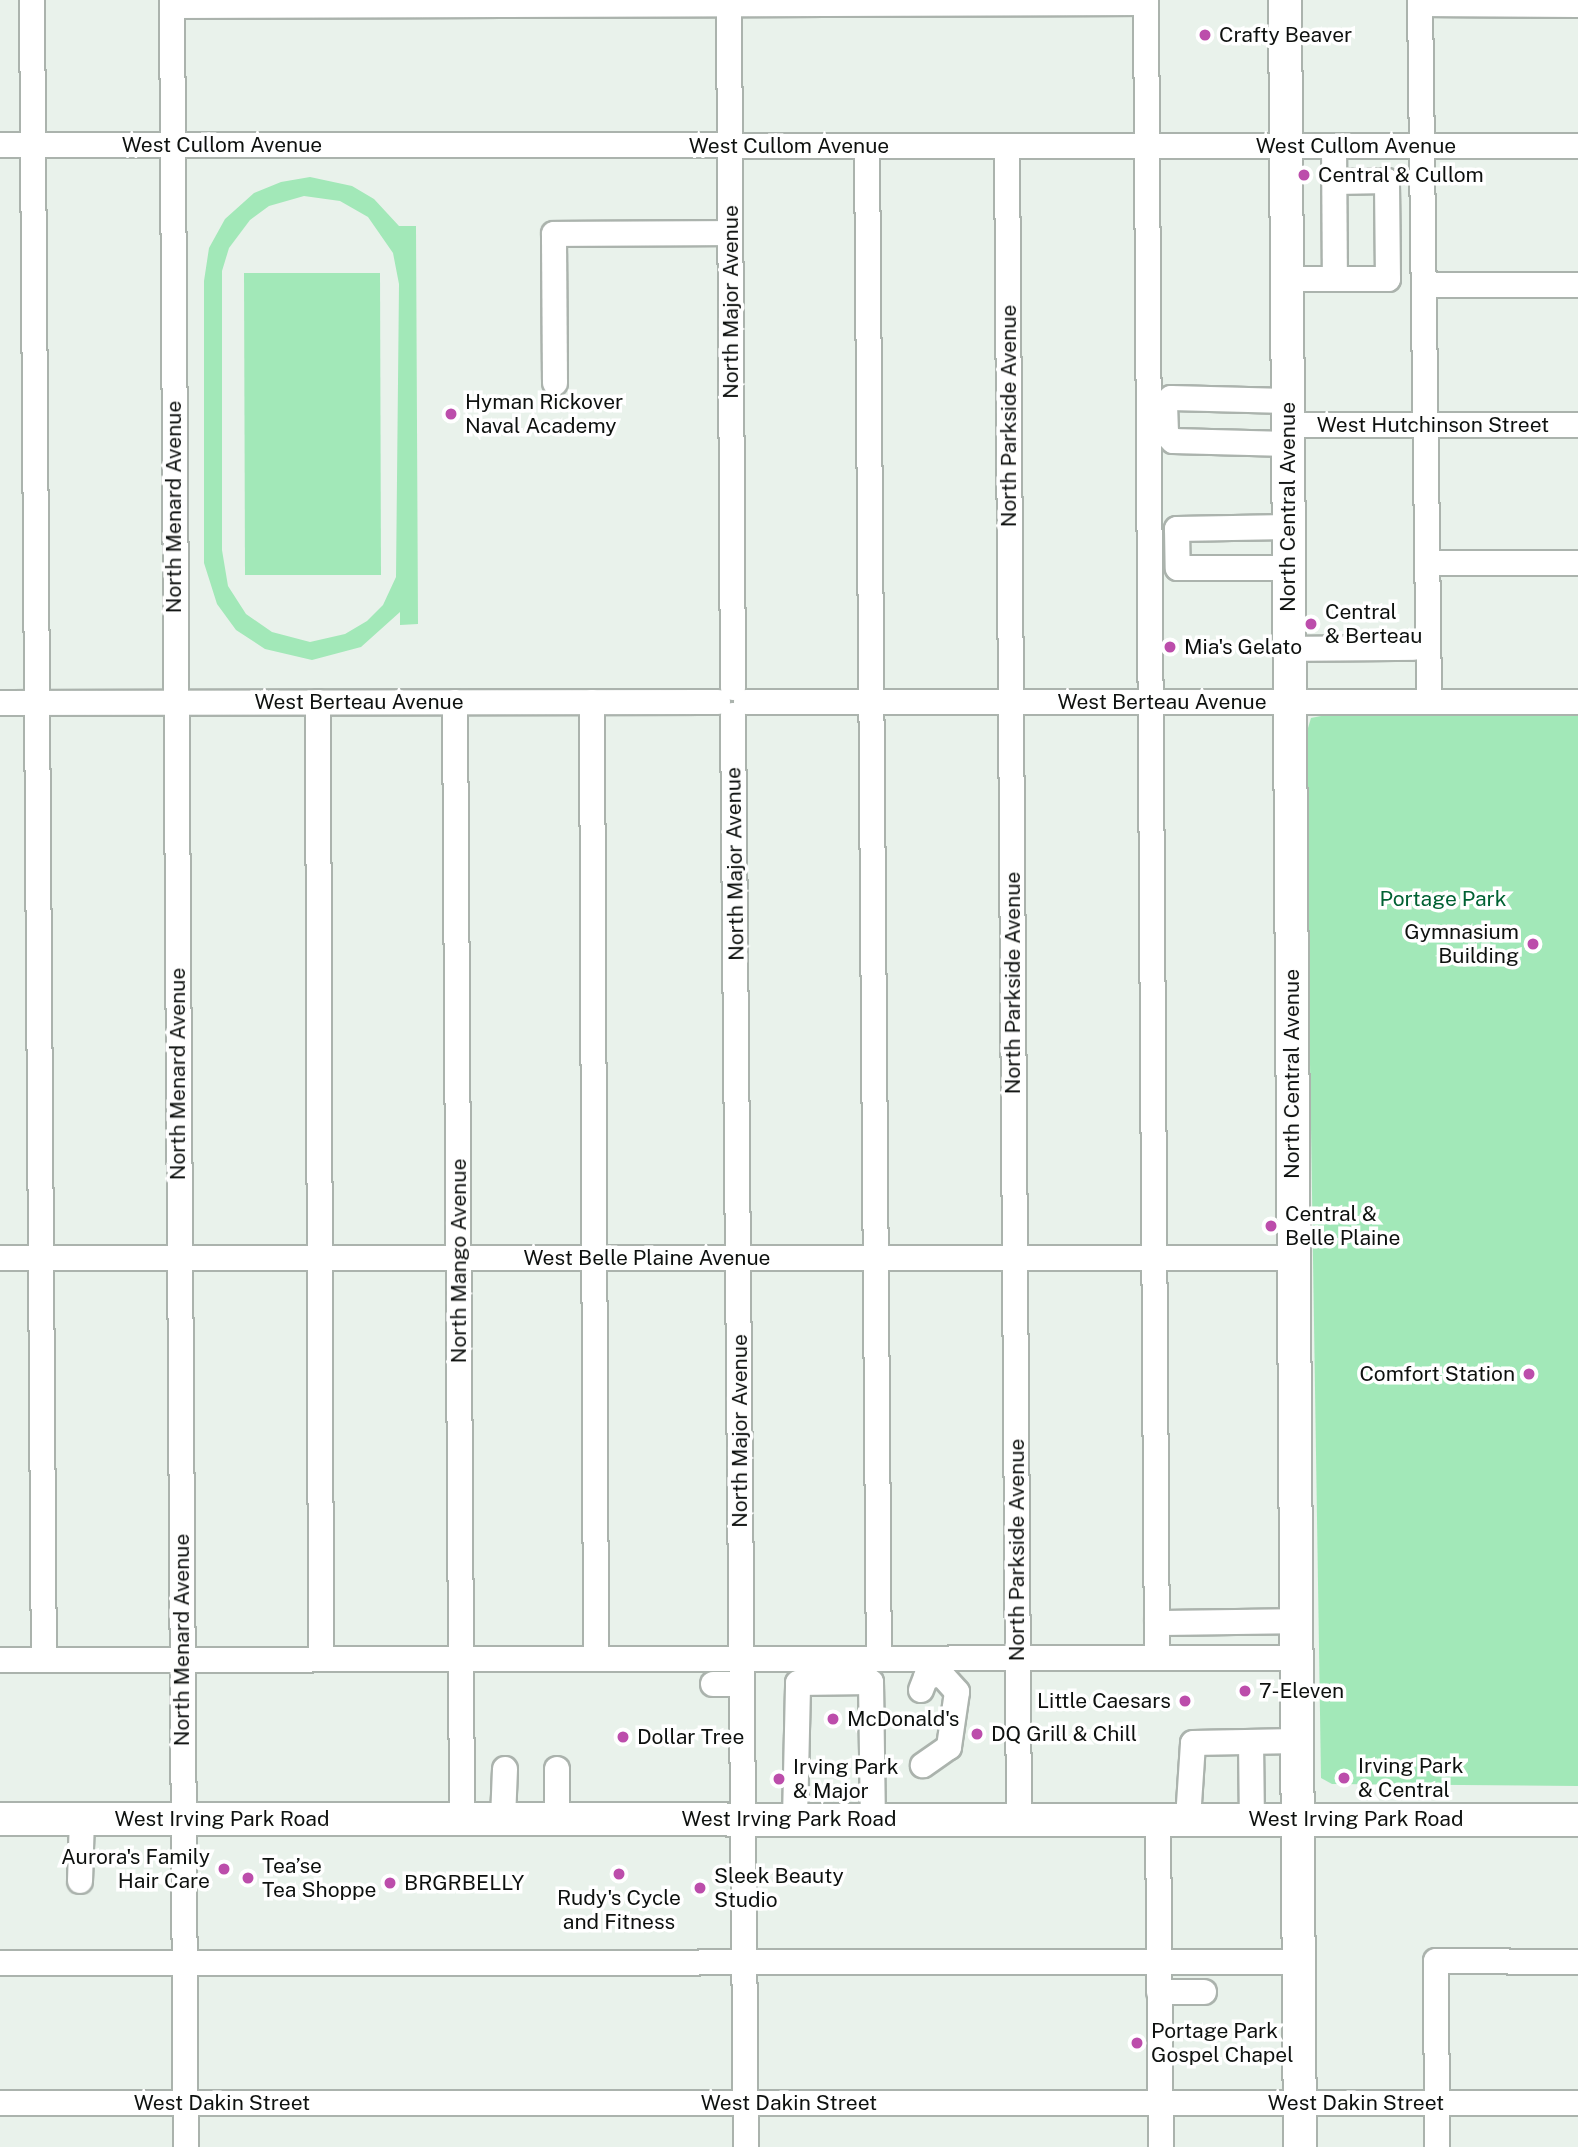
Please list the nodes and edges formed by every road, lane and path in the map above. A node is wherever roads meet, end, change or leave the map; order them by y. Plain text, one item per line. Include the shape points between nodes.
1 (32, 0) edge
2 (1285, 0) edge
3 (1146, 1) edge
4 (729, 2) edge
5 (1420, 2) edge
6 (172, 3) edge
7 (1578, 5) edge
8 (0, 145) edge
9 (33, 145) junction
10 (173, 145) junction
11 (1578, 145) edge
12 (730, 146) junction
13 (867, 146) junction
14 (1007, 146) junction
15 (1147, 146) junction
16 (1286, 146) junction
17 (1334, 146) junction
18 (1390, 146) junction
19 (1422, 146) junction
20 (1387, 181) junction
21 (1335, 182) junction
22 (730, 233) junction
23 (1287, 279) junction
24 (1335, 279) junction
25 (1424, 285) junction
26 (1578, 285) edge
27 (555, 383) dead end
28 (1288, 424) junction
29 (1425, 425) junction
30 (1578, 425) edge
31 (1288, 527) junction
32 (1427, 562) junction
33 (1578, 562) edge
34 (1289, 568) junction
35 (1413, 648) dead end
36 (1289, 649) junction
37 (1151, 701) junction
38 (1290, 701) junction
39 (1429, 701) junction
40 (318, 702) junction
41 (455, 702) junction
42 (592, 702) junction
43 (732, 702) junction
44 (872, 702) junction
45 (1011, 702) junction
46 (1578, 702) edge
47 (0, 703) edge
48 (37, 703) junction
49 (176, 703) junction
50 (0, 1258) edge
51 (41, 1258) junction
52 (179, 1258) junction
53 (319, 1258) junction
54 (458, 1258) junction
55 (595, 1258) junction
56 (738, 1258) junction
57 (876, 1258) junction
58 (1015, 1258) junction
59 (1154, 1258) junction
60 (1294, 1258) junction
61 (1296, 1621) junction
62 (1157, 1623) junction
63 (879, 1658) junction
64 (1018, 1658) junction
65 (1157, 1658) junction
66 (1297, 1658) junction
67 (596, 1659) junction
68 (0, 1660) edge
69 (44, 1660) junction
70 (182, 1660) junction
71 (321, 1660) junction
72 (461, 1660) junction
73 (742, 1672) junction
74 (712, 1684) dead end
75 (921, 1690) dead end
76 (1297, 1741) junction
77 (1251, 1742) junction
78 (923, 1765) dead end
79 (505, 1769) dead end
80 (557, 1769) dead end
81 (0, 1819) edge
82 (82, 1819) junction
83 (183, 1819) junction
84 (462, 1819) junction
85 (503, 1819) junction
86 (557, 1819) junction
87 (743, 1819) junction
88 (795, 1819) junction
89 (873, 1819) junction
90 (1252, 1819) junction
91 (1019, 1820) junction
92 (1173, 1820) junction
93 (1297, 1820) junction
94 (1578, 1820) edge
95 (80, 1881) dead end
96 (744, 1962) junction
97 (1159, 1962) junction
98 (1298, 1962) junction
99 (1578, 1962) edge
100 (0, 1963) edge
101 (184, 1963) junction
102 (1160, 1992) junction
103 (1204, 1992) dead end
104 (0, 2103) edge
105 (186, 2103) junction
106 (746, 2103) junction
107 (1160, 2103) junction
108 (1299, 2103) junction
109 (1436, 2103) junction
110 (1578, 2103) edge
111 (186, 2147) edge
112 (746, 2147) edge
113 (1161, 2147) edge
114 (1300, 2147) edge
115 (1437, 2147) edge

1 - 9 street
2 - 16 main road, North Central Avenue
3 - 4 street
3 - 15 street
4 - 6 street
4 - 12 street, North Major Avenue
5 - 7 street
5 - 19 street
6 - 10 street, North Menard Avenue
8 - 9 street, West Cullom Avenue
9 - 10 street, West Cullom Avenue
9 - 48 street
10 - 12 street, West Cullom Avenue
10 - 49 street, North Menard Avenue
11 - 19 street, West Cullom Avenue
12 - 13 street, West Cullom Avenue
12 - 22 street, North Major Avenue
13 - 14 street, West Cullom Avenue
13 - 44 street
14 - 15 street, West Cullom Avenue
14 - 45 street, North Parkside Avenue
15 - 16 street, West Cullom Avenue
15 - 37 street
16 - 17 street, West Cullom Avenue
16 - 23 main road, North Central Avenue
17 - 18 street, West Cullom Avenue
17 - 21 street
18 - 19 street, West Cullom Avenue
18 - 20 street
19 - 25 street
20 - 21 street
20 - 24 street via 1388,278
21 - 24 street
22 - 27 street via 554,234
22 - 43 street, North Major Avenue
23 - 24 street
23 - 28 main road, North Central Avenue
25 - 26 street
25 - 29 street
28 - 29 street, West Hutchinson Street
28 - 31 main road, North Central Avenue
29 - 30 street, West Hutchinson Street
29 - 32 street
31 - 34 main road, North Central Avenue
31 - 34 street via 1177,529 1177,555 1178,568
32 - 33 street
32 - 39 street
34 - 36 main road, North Central Avenue
35 - 36 street
36 - 38 main road, North Central Avenue
37 - 38 street, West Berteau Avenue
37 - 45 street, West Berteau Avenue
37 - 59 street
38 - 39 street, West Berteau Avenue
38 - 60 main road, North Central Avenue
39 - 46 street, West Berteau Avenue
40 - 41 street, West Berteau Avenue
40 - 49 street, West Berteau Avenue
40 - 53 street
41 - 42 street, West Berteau Avenue
41 - 54 street, North Mango Avenue
42 - 43 street, West Berteau Avenue
42 - 55 street
43 - 44 street, West Berteau Avenue
43 - 56 street, North Major Avenue
44 - 45 street, West Berteau Avenue
44 - 57 street
45 - 58 street, North Parkside Avenue
47 - 48 street, West Berteau Avenue
48 - 49 street, West Berteau Avenue
48 - 51 street
49 - 52 street, North Menard Avenue
50 - 51 street, West Belle Plaine Avenue
51 - 52 street, West Belle Plaine Avenue
51 - 69 street
52 - 53 street, West Belle Plaine Avenue
52 - 70 street, North Menard Avenue
53 - 54 street, West Belle Plaine Avenue
53 - 71 street
54 - 55 street, West Belle Plaine Avenue
54 - 72 street, North Mango Avenue
55 - 56 street, West Belle Plaine Avenue
55 - 67 street
56 - 57 street, West Belle Plaine Avenue
56 - 73 street, North Major Avenue
57 - 58 street, West Belle Plaine Avenue
57 - 63 street
58 - 59 street, West Belle Plaine Avenue
58 - 64 street, North Parkside Avenue
59 - 60 street, West Belle Plaine Avenue
59 - 62 street
60 - 61 main road, North Central Avenue
61 - 62 street
61 - 66 main road, North Central Avenue
62 - 65 street
63 - 64 street
63 - 73 street
64 - 65 street
64 - 91 street, North Parkside Avenue
65 - 66 street
66 - 76 main road, North Central Avenue
67 - 72 street
67 - 73 street
68 - 69 street
69 - 70 street
70 - 71 street
70 - 83 street, North Menard Avenue
71 - 72 street
72 - 84 street, North Mango Avenue
73 - 74 street
73 - 87 street, North Major Avenue
75 - 78 street via 926,1677 941,1674 957,1692 949,1747
76 - 77 street
76 - 93 main road, North Central Avenue
77 - 90 street
77 - 92 street via 1192,1743
79 - 85 street
80 - 86 street
81 - 82 main road, West Irving Park Road
82 - 83 main road, West Irving Park Road
82 - 95 street
83 - 84 main road, West Irving Park Road
83 - 101 street, North Menard Avenue
84 - 85 main road, West Irving Park Road
85 - 86 main road, West Irving Park Road
86 - 87 main road, West Irving Park Road
87 - 88 main road, West Irving Park Road
87 - 96 street, North Major Avenue
88 - 89 main road, West Irving Park Road
88 - 89 street via 798,1683 871,1682
89 - 91 main road, West Irving Park Road
90 - 92 main road, West Irving Park Road
90 - 93 main road, West Irving Park Road
91 - 92 main road, West Irving Park Road
92 - 97 street
93 - 94 main road, West Irving Park Road
93 - 98 main road, North Central Avenue
96 - 97 street
96 - 101 street
96 - 106 street, North Major Avenue
97 - 98 street
97 - 102 street
98 - 108 main road, North Central Avenue
99 - 109 street via 1436,1961
100 - 101 street
101 - 105 street, North Menard Avenue
102 - 103 street
102 - 107 street
104 - 105 street, West Dakin Street
105 - 106 street, West Dakin Street
105 - 111 street, North Menard Avenue
106 - 107 street, West Dakin Street
106 - 112 street, North Major Avenue
107 - 108 street, West Dakin Street
107 - 113 street
108 - 109 street, West Dakin Street
108 - 114 main road, North Central Avenue
109 - 110 street, West Dakin Street
109 - 115 street

